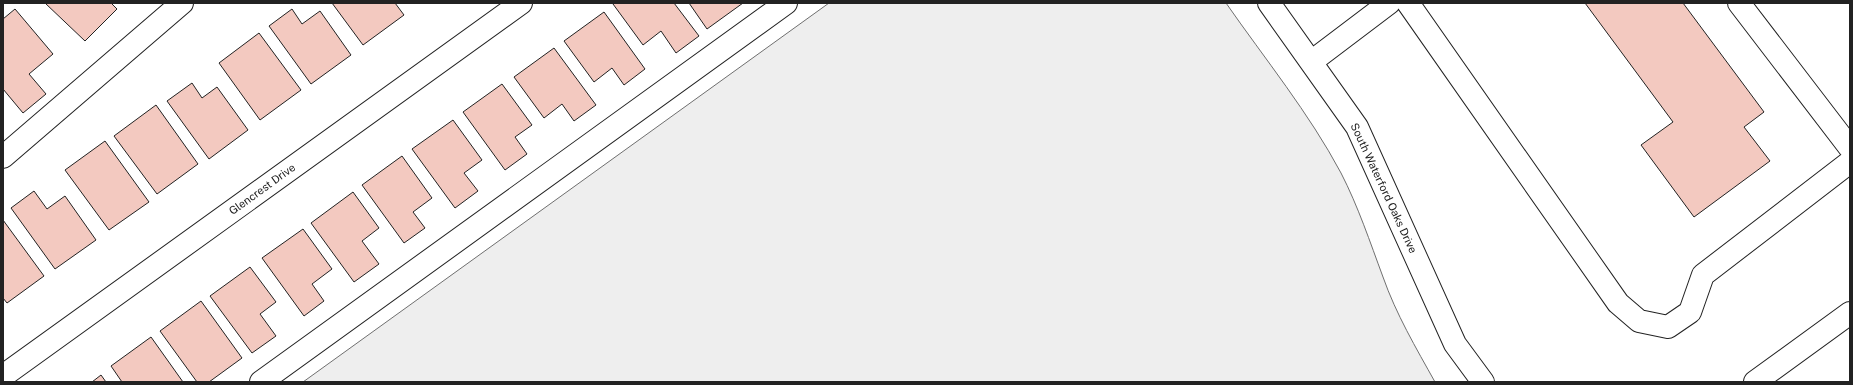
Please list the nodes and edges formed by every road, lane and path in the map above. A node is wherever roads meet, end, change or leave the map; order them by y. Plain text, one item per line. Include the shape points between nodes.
1 (182, 3) edge
2 (521, 3) edge
3 (786, 3) edge
4 (1269, 3) edge
5 (1389, 3) edge
6 (1408, 3) edge
7 (1739, 3) edge
8 (1311, 62) junction
9 (1850, 148) edge
10 (3, 157) edge
11 (1850, 162) edge
12 (1850, 313) edge
13 (3, 376) edge
14 (261, 382) edge
15 (1483, 382) edge
16 (1755, 382) edge

1 - 10 street
2 - 13 street, Glencrest Drive
3 - 14 street
4 - 8 street, South Waterford Oaks Drive
5 - 8 street
6 - 11 street via 1618,303 1639,321 1668,327 1690,312 1703,275
7 - 9 street
8 - 15 street, South Waterford Oaks Drive via 1357,126 1455,344
12 - 16 street

